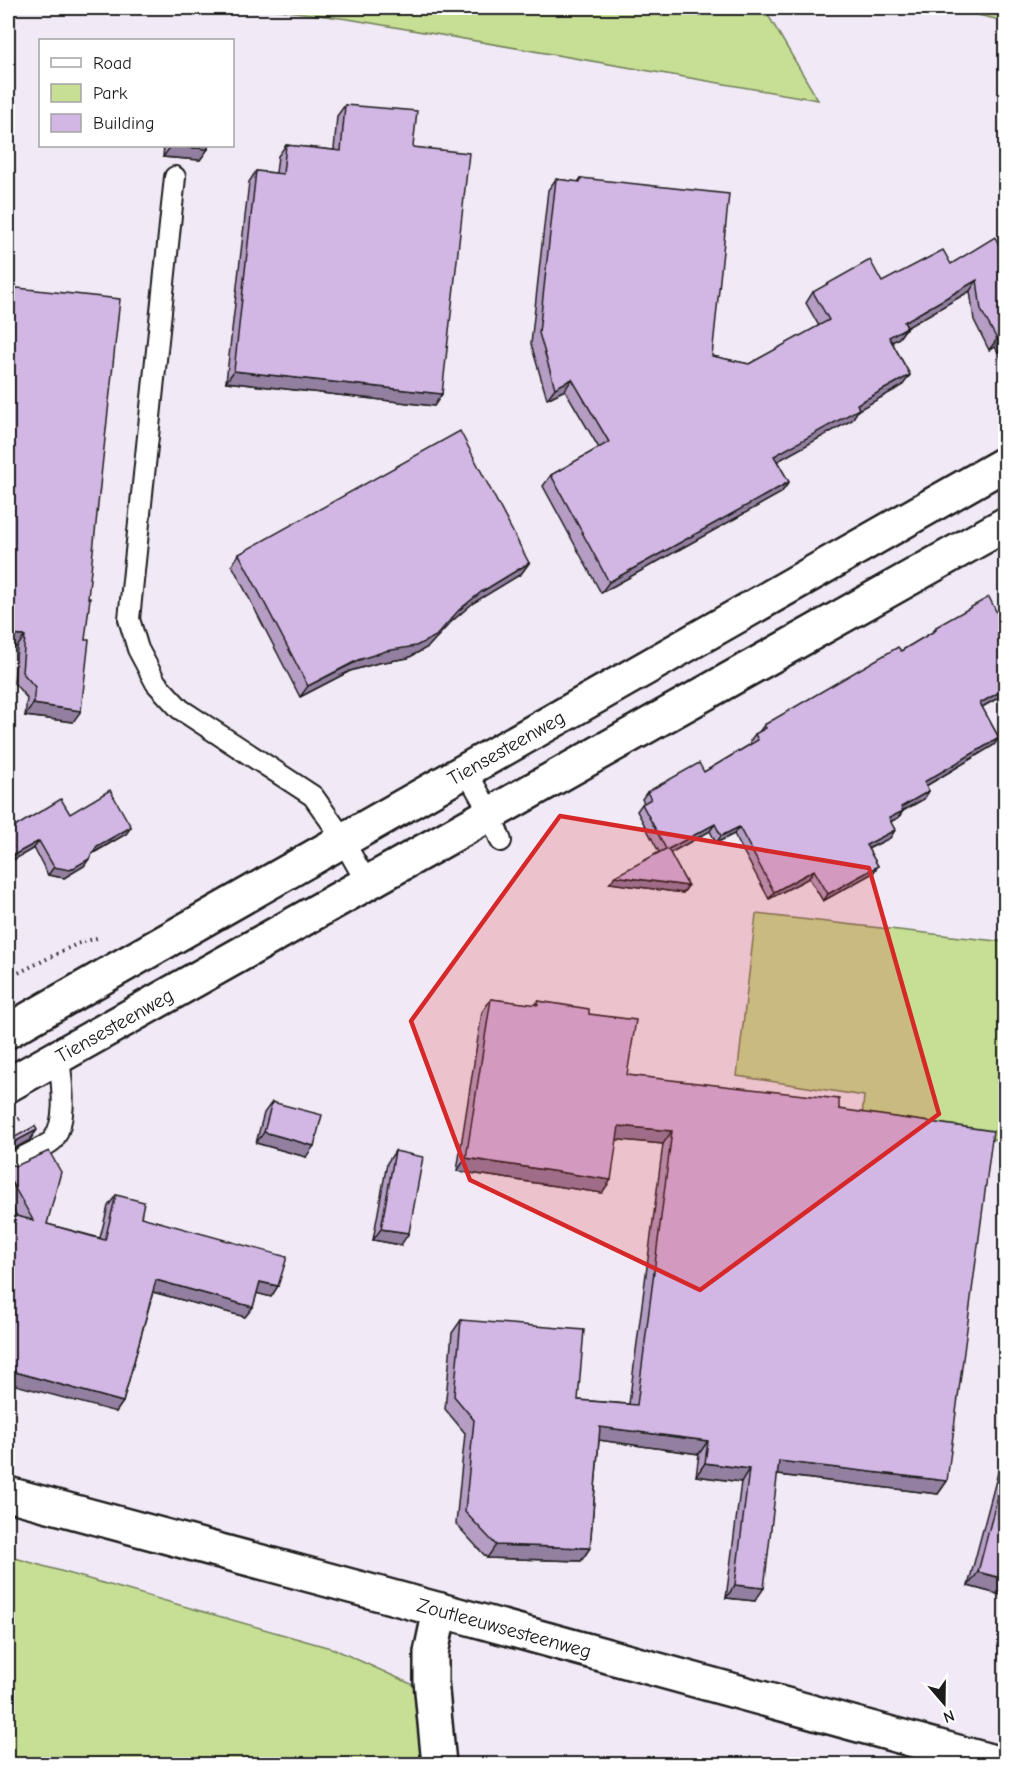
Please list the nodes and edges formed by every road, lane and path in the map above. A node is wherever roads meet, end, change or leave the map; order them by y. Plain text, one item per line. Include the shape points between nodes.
1 (175, 177) dead end
2 (1005, 463) edge
3 (1005, 524) edge
4 (466, 771) junction
5 (496, 827) junction
6 (343, 841) junction
7 (367, 883) junction
8 (8, 1031) edge
9 (59, 1056) junction
10 (8, 1085) edge
11 (8, 1165) edge
12 (8, 1494) edge
13 (440, 1610) junction
14 (439, 1764) edge
15 (1001, 1764) edge

1 - 6 lane via 129,619 138,649 156,683 180,709 314,796
2 - 4 main road, Tiensesteenweg
3 - 5 main road, Tiensesteenweg
4 - 5 lane
4 - 6 main road, Tiensesteenweg
5 - 7 main road, Tiensesteenweg
6 - 7 lane
6 - 8 main road, Tiensesteenweg
7 - 9 main road, Tiensesteenweg
9 - 10 main road, Tiensesteenweg
9 - 11 lane via 62,1117 52,1141
12 - 13 main road, Zoutleeuwsesteenweg
13 - 14 main road via 431,1653
13 - 15 main road, Zoutleeuwsesteenweg

